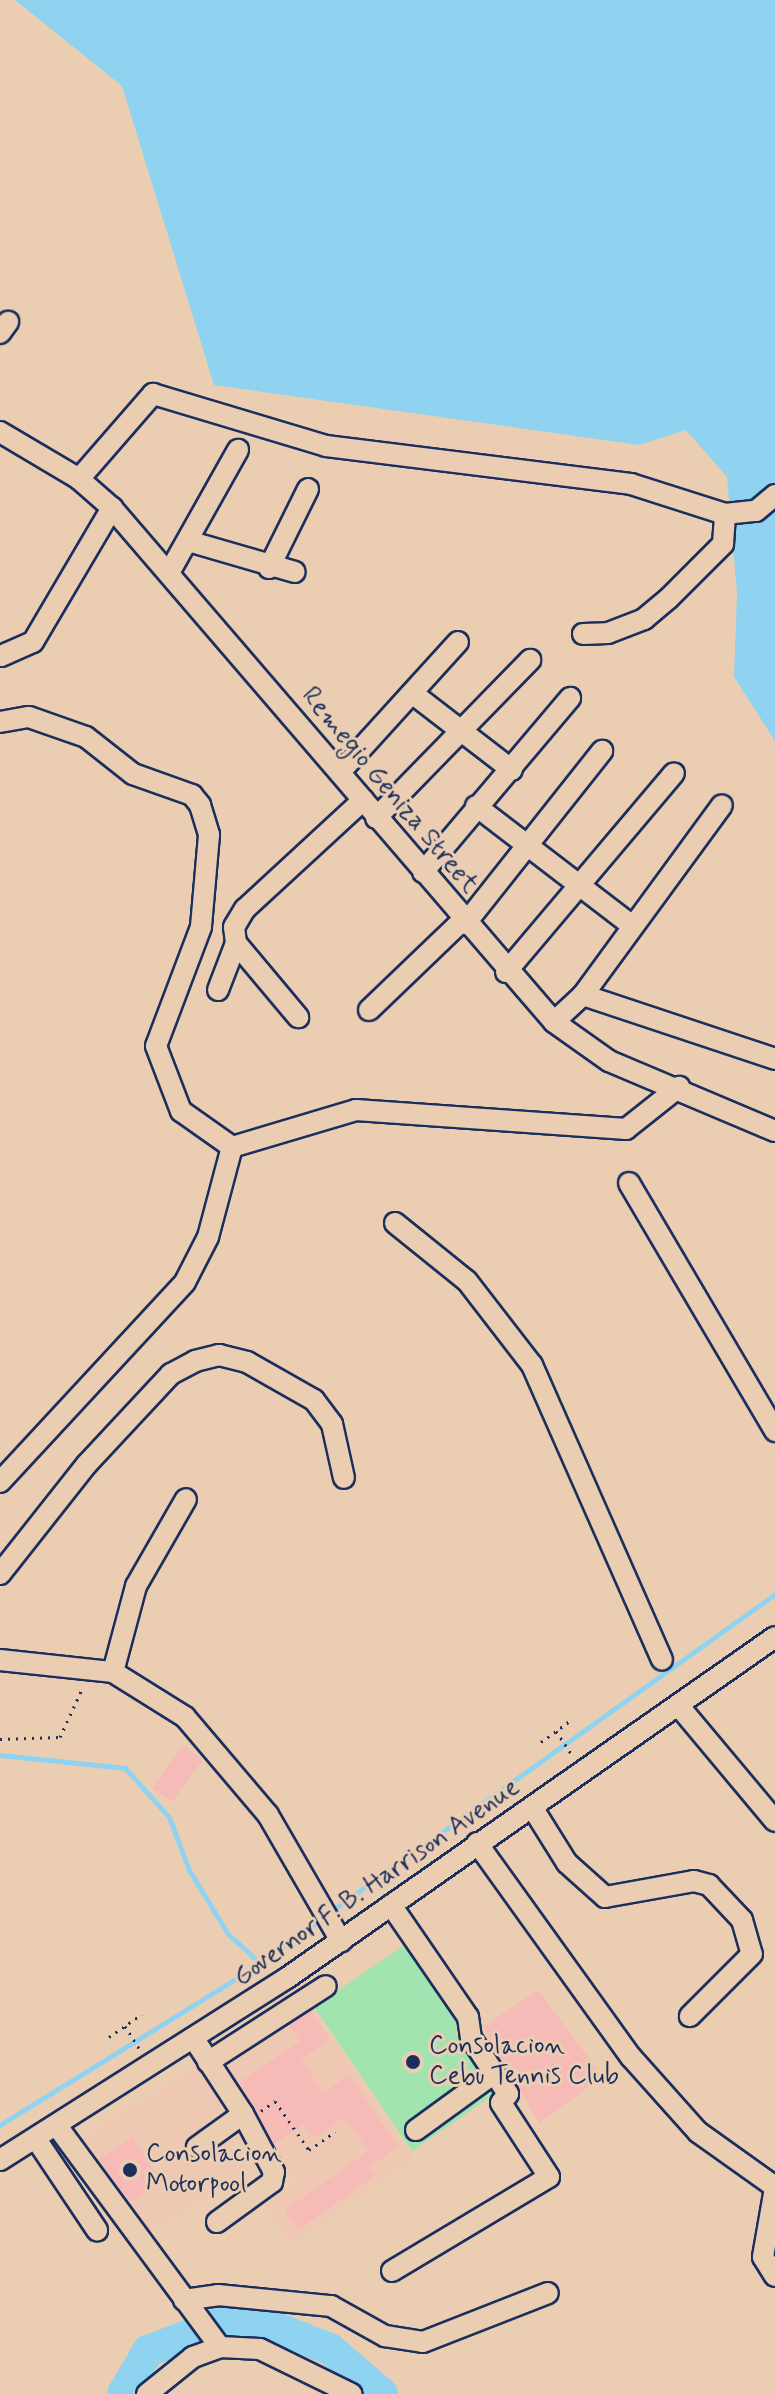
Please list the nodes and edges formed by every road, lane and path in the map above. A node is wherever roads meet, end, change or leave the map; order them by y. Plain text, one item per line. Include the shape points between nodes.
1 (0, 432) edge
2 (238, 450) dead end
3 (79, 479) junction
4 (308, 489) dead end
5 (775, 495) edge
6 (112, 508) junction
7 (725, 514) junction
8 (188, 541) junction
9 (269, 568) junction
10 (170, 571) junction
11 (295, 572) dead end
12 (583, 634) dead end
13 (458, 642) dead end
14 (1, 656) edge
15 (530, 660) dead end
16 (412, 693) junction
17 (570, 698) dead end
18 (0, 722) edge
19 (463, 733) junction
20 (602, 751) dead end
21 (512, 770) junction
22 (341, 771) junction
23 (674, 773) dead end
24 (363, 800) junction
25 (722, 805) dead end
26 (476, 806) junction
27 (376, 818) junction
28 (530, 847) junction
29 (423, 872) junction
30 (581, 888) junction
31 (464, 922) junction
32 (630, 924) junction
33 (236, 943) junction
34 (506, 972) junction
35 (218, 990) dead end
36 (583, 995) junction
37 (369, 1010) dead end
38 (298, 1017) dead end
39 (554, 1022) junction
40 (775, 1059) edge
41 (679, 1087) junction
42 (775, 1131) edge
43 (232, 1147) junction
44 (629, 1183) dead end
45 (395, 1223) dead end
46 (775, 1431) edge
47 (344, 1478) dead end
48 (0, 1482) edge
49 (186, 1499) dead end
50 (0, 1574) edge
51 (775, 1637) edge
52 (0, 1660) edge
53 (662, 1660) dead end
54 (85, 1670) junction
55 (113, 1672) junction
56 (678, 1705) junction
57 (573, 1719) dead end
58 (557, 1732) junction
59 (0, 1739) edge
60 (541, 1742) dead end
61 (573, 1756) dead end
62 (532, 1807) junction
63 (775, 1821) edge
64 (477, 1843) junction
65 (391, 1905) junction
66 (341, 1941) junction
67 (326, 1986) dead end
68 (142, 2014) dead end
69 (690, 2016) dead end
70 (126, 2027) junction
71 (109, 2037) dead end
72 (194, 2039) junction
73 (142, 2051) dead end
74 (208, 2062) junction
75 (493, 2074) junction
76 (252, 2113) junction
77 (57, 2126) junction
78 (416, 2130) dead end
79 (335, 2132) dead end
80 (36, 2139) junction
81 (197, 2147) dead end
82 (0, 2160) edge
83 (775, 2188) edge
84 (217, 2222) dead end
85 (97, 2230) dead end
86 (392, 2271) dead end
87 (775, 2276) edge
88 (548, 2293) dead end
89 (184, 2300) junction
90 (210, 2335) junction
91 (147, 2394) edge
92 (352, 2394) edge

1 - 3 street, Remegio Geniza Street
2 - 8 street
3 - 6 street, Remegio Geniza Street
3 - 7 street via 153,394 326,446 631,484
4 - 9 street
5 - 7 street via 756,511
6 - 10 street, Remegio Geniza Street
6 - 14 street via 33,642
7 - 12 street via 723,544 668,599 644,619 608,633
8 - 9 street
8 - 10 street
9 - 11 street
10 - 22 street, Remegio Geniza Street
13 - 16 street
15 - 19 street
16 - 19 street
16 - 22 street
17 - 21 street
18 - 43 street via 29,717 86,737 133,774 192,795 200,805 209,835 201,927 156,1046 181,1111
19 - 21 street
19 - 27 street
20 - 28 street
21 - 26 street
22 - 24 street, Remegio Geniza Street
23 - 30 street
24 - 27 street, Remegio Geniza Street
24 - 33 street via 245,909 234,927
25 - 32 street
26 - 28 street
26 - 29 street
27 - 29 street, Remegio Geniza Street
28 - 30 street
28 - 31 street
29 - 31 street, Remegio Geniza Street
30 - 32 street
30 - 34 street
31 - 34 street, Remegio Geniza Street
31 - 37 street
32 - 36 street
33 - 35 street
33 - 38 street
34 - 39 street, Remegio Geniza Street
36 - 39 street
36 - 40 street
39 - 41 street, Remegio Geniza Street via 609,1061
41 - 42 street, Remegio Geniza Street
41 - 43 street via 626,1129 356,1110
43 - 48 street via 208,1237 185,1282
44 - 46 street
45 - 53 street via 467,1281 532,1365
47 - 50 street via 332,1424 314,1400 247,1362 219,1355 195,1361 171,1374 87,1464
49 - 55 street via 136,1586
51 - 56 street, Governor F. B. Harrison Avenue
52 - 54 street
54 - 55 street
54 - 59 path via 82,1696 60,1737
55 - 66 street via 185,1717 240,1777
56 - 62 street, Governor F. B. Harrison Avenue
56 - 63 street
57 - 58 path
58 - 60 path
58 - 61 path
62 - 64 street, Governor F. B. Harrison Avenue
62 - 69 street via 567,1863 605,1897 694,1881 709,1885 742,1920 752,1954
64 - 65 street, Governor F. B. Harrison Avenue
64 - 83 street via 631,2057 698,2132
65 - 66 street, Governor F. B. Harrison Avenue
65 - 75 street via 468,2017 471,2038
66 - 72 street, Governor F. B. Harrison Avenue
67 - 74 street
68 - 70 path
70 - 71 path
70 - 73 path
72 - 74 street
72 - 77 street, Governor F. B. Harrison Avenue
74 - 76 street
75 - 78 street
75 - 86 street via 508,2094 501,2103 549,2177
76 - 79 path via 275,2101 309,2150
76 - 81 street
76 - 84 street via 274,2172 272,2182
77 - 80 street, Governor F. B. Harrison Avenue
77 - 89 street
80 - 82 street, Governor F. B. Harrison Avenue
80 - 85 street
83 - 87 street via 763,2257
88 - 89 street via 423,2342 385,2336 331,2306 218,2295
89 - 90 street
90 - 91 street via 193,2357
90 - 92 street via 260,2349

